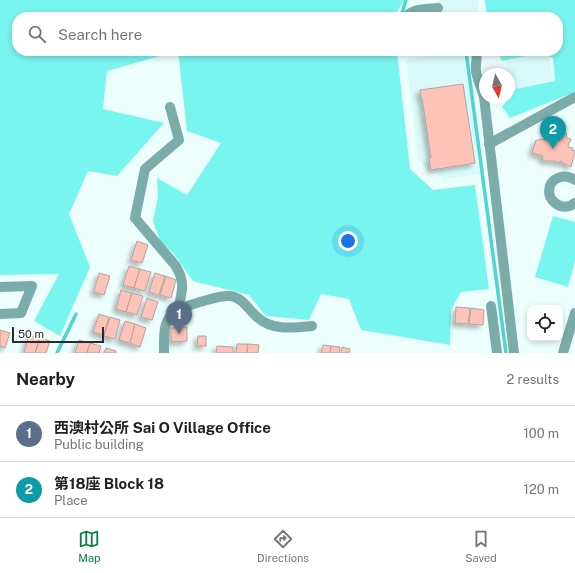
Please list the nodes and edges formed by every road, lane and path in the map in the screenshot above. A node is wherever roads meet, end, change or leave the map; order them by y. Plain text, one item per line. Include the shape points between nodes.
1 (438, 8) dead end
2 (411, 12) edge
3 (477, 56) edge
4 (479, 82) edge
5 (575, 97) edge
6 (485, 104) edge
7 (170, 107) dead end
8 (489, 144) junction
9 (575, 180) edge
10 (575, 203) edge
11 (0, 287) edge
12 (491, 306) dead end
13 (178, 309) junction
14 (575, 313) edge
15 (0, 314) edge
16 (312, 326) dead end
17 (164, 353) edge
18 (497, 353) edge
19 (514, 353) edge
20 (563, 353) edge

1 - 2 street
3 - 4 street via 476,70
5 - 8 street
6 - 8 street
7 - 13 street via 179,140 145,169 135,218 178,270 182,292
8 - 19 street
9 - 10 street via 561,176 551,185 549,192 551,199 562,207
11 - 15 street via 32,286 21,312
12 - 18 street
13 - 16 street via 213,298 230,296 247,305 257,317 278,328
13 - 17 street via 171,314 165,327
14 - 20 street

